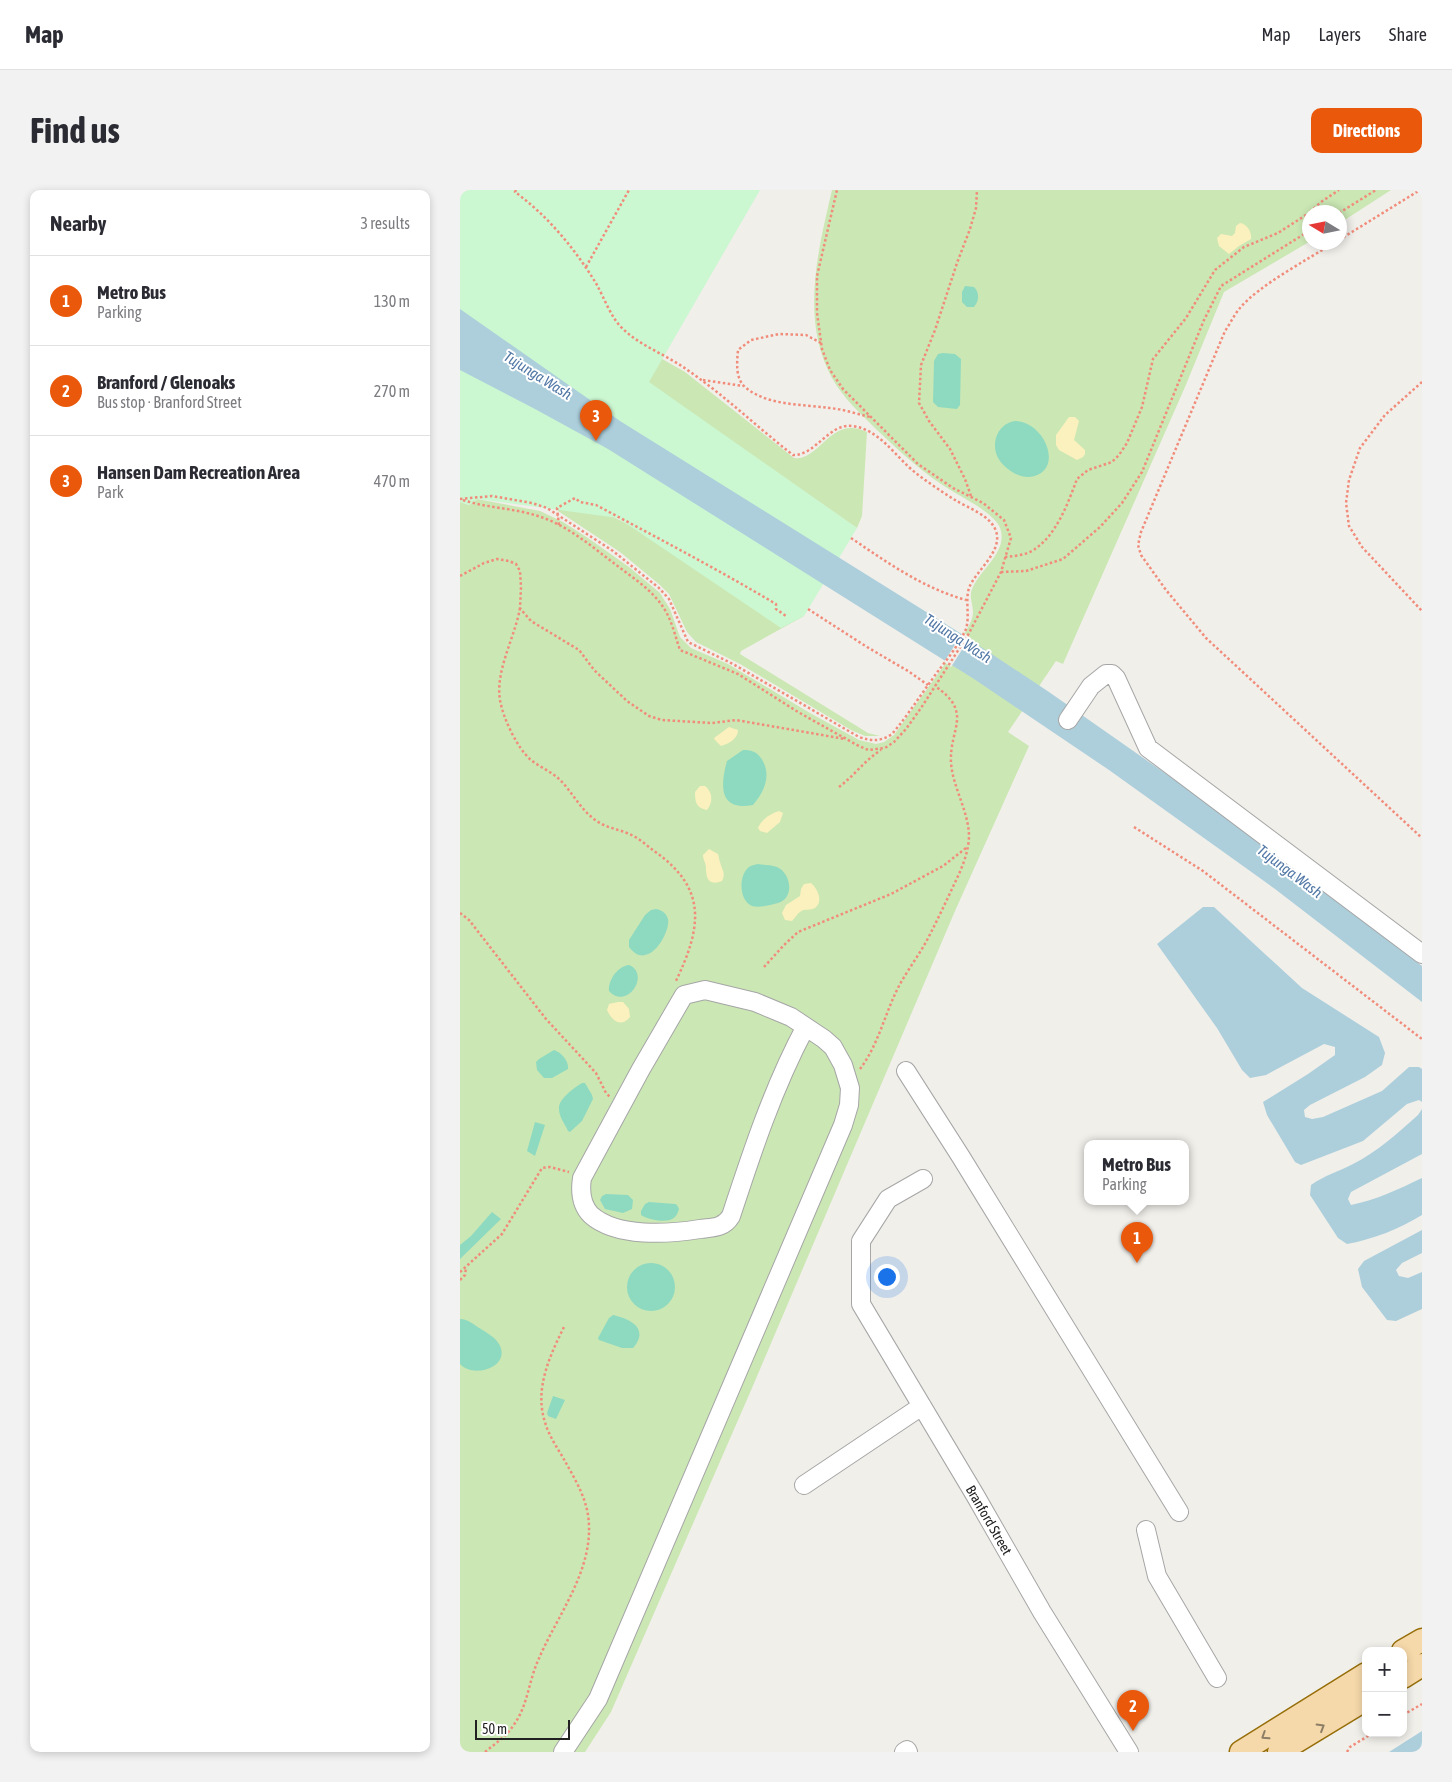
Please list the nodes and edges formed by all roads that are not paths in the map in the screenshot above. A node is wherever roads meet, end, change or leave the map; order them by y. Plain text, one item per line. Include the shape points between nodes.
1 (1068, 720) dead end
2 (1422, 954) edge
3 (805, 1028) junction
4 (906, 1071) dead end
5 (923, 1179) dead end
6 (922, 1406) junction
7 (804, 1485) dead end
8 (1179, 1512) dead end
9 (1146, 1530) dead end
10 (1422, 1640) edge
11 (1407, 1649) edge
12 (1422, 1665) edge
13 (1407, 1674) edge
14 (1362, 1676) edge
15 (1217, 1678) dead end
16 (1362, 1701) edge
17 (563, 1752) edge
18 (904, 1752) edge
19 (908, 1752) edge
20 (1129, 1752) edge
21 (1241, 1752) edge
22 (1279, 1752) edge

1 - 2 street via 1091,686 1106,674 1112,674 1148,748
3 - 3 street via 791,1017 732,995 704,990 684,995 582,1178 580,1193 590,1214 605,1224 647,1233 676,1233 726,1223 761,1126
3 - 17 street via 833,1047 843,1065 850,1088 843,1125 598,1699
4 - 8 street
5 - 6 street, Branford Street via 888,1198 862,1241 861,1284 861,1304
6 - 7 street
6 - 20 street, Branford Street via 1042,1612
9 - 15 street via 1157,1576
10 - 11 main road
12 - 13 main road
14 -> 21 main road
22 -> 16 main road
18 - 19 street

